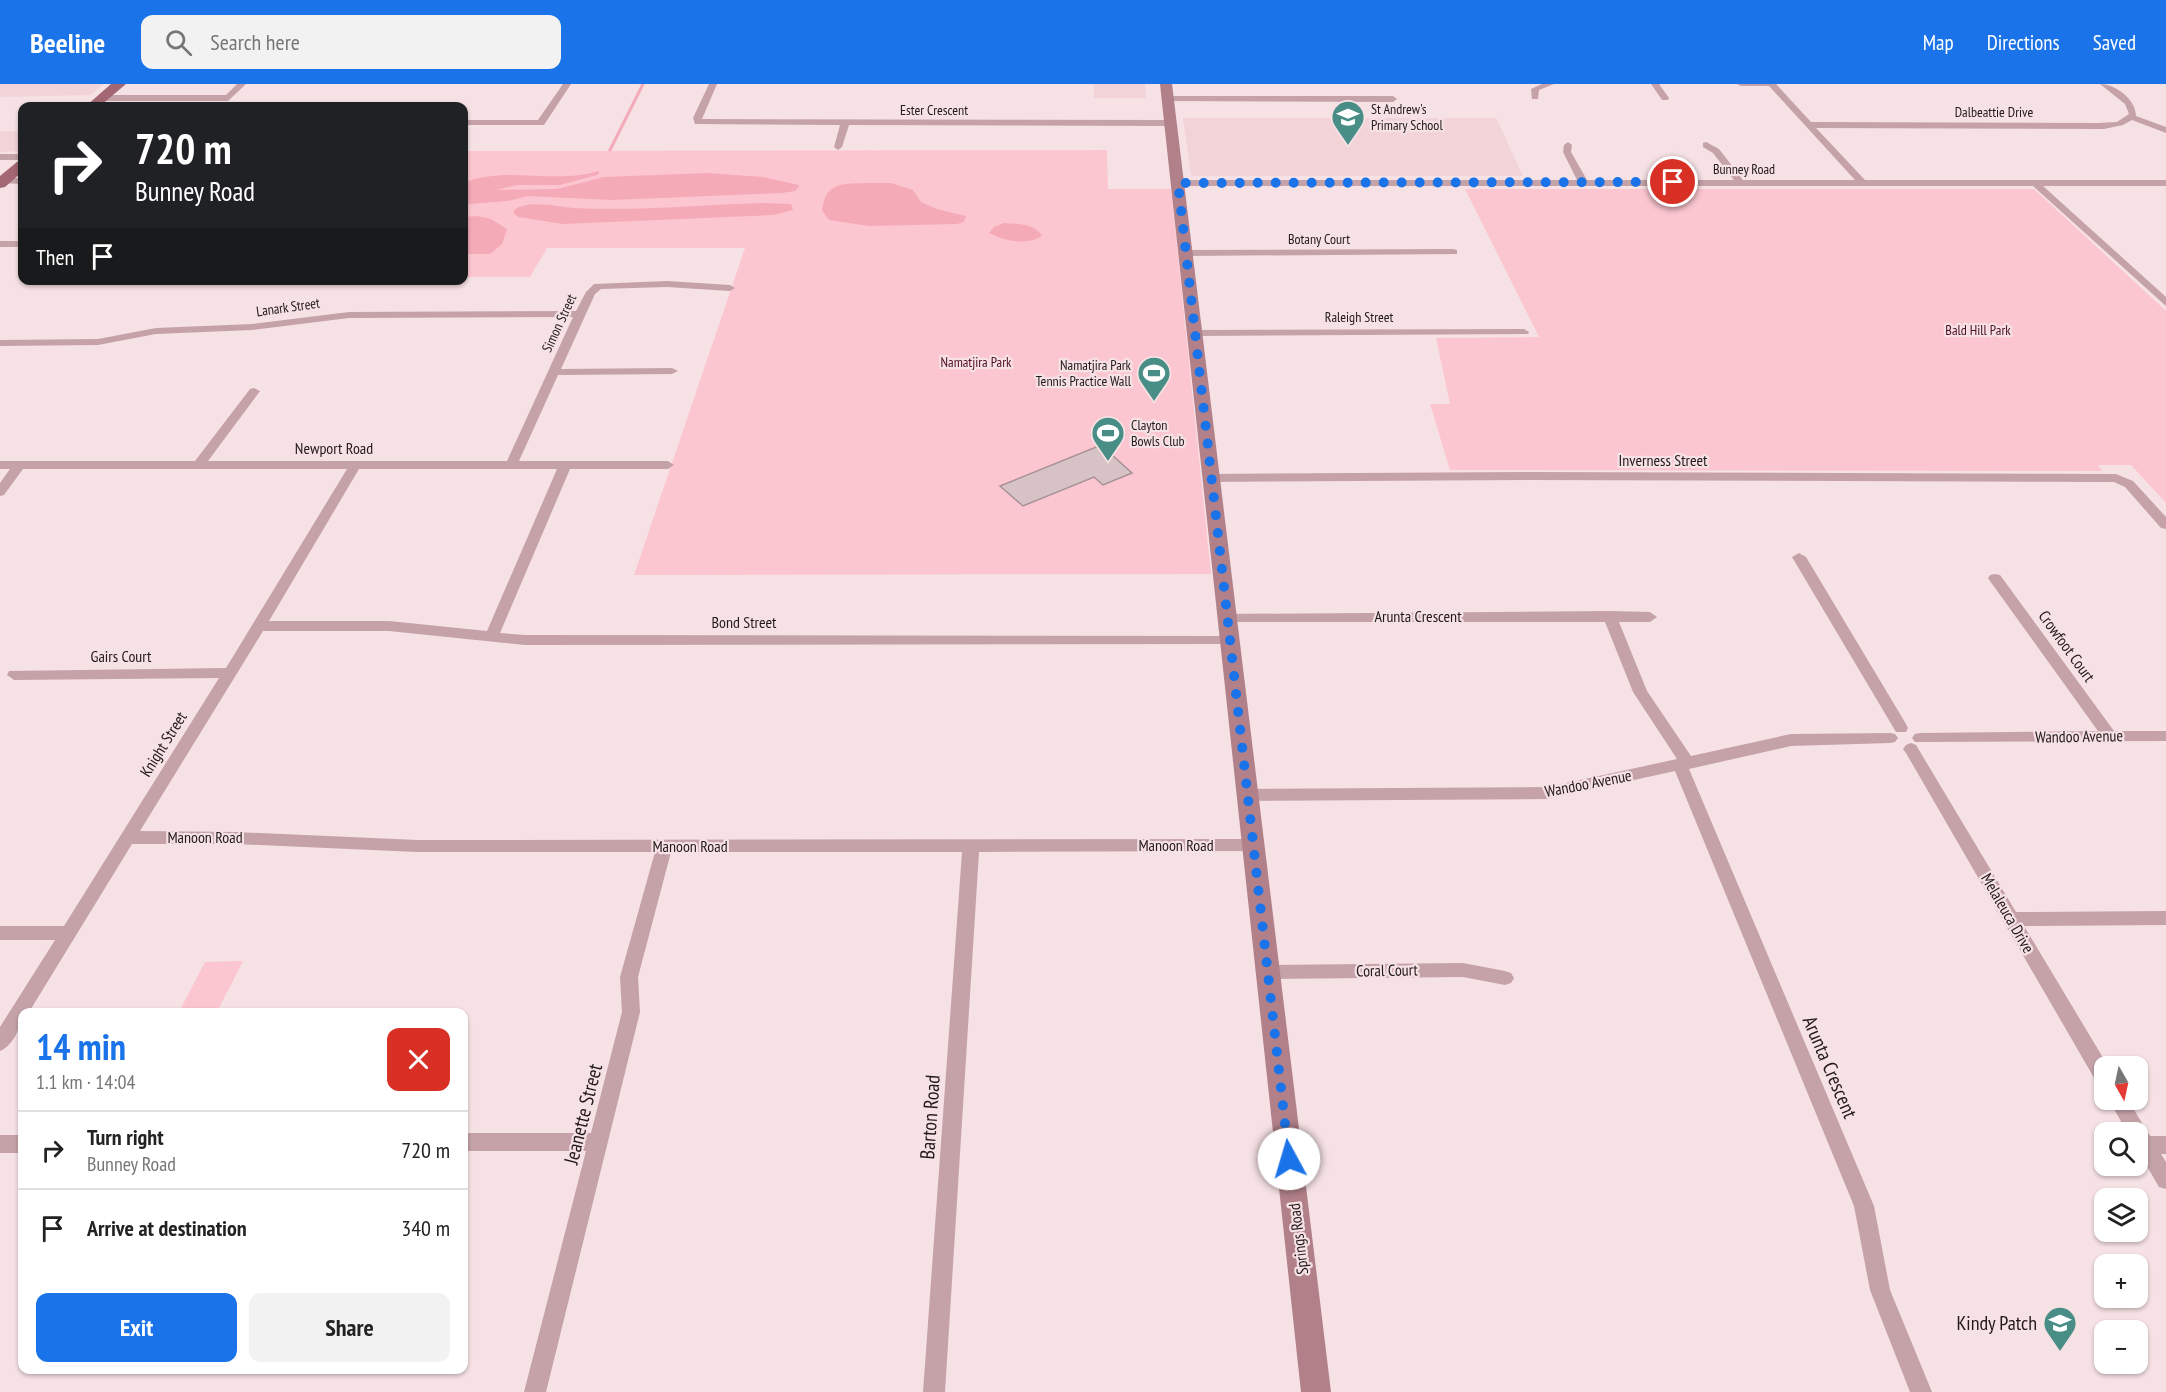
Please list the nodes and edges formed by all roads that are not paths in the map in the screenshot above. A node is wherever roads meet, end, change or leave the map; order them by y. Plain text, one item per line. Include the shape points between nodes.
1 (119, 84) edge
2 (242, 84) edge
3 (567, 84) edge
4 (713, 84) edge
5 (1166, 84) edge
6 (1550, 84) edge
7 (1655, 84) edge
8 (1740, 84) edge
9 (1771, 84) edge
10 (2104, 84) edge
11 (1535, 97) dead end
12 (228, 98) junction
13 (1665, 98) dead end
14 (1168, 99) junction
15 (1393, 99) dead end
16 (97, 102) edge
17 (224, 102) edge
18 (2132, 117) junction
19 (468, 123) edge
20 (844, 123) junction
21 (1171, 123) junction
22 (1807, 125) junction
23 (2166, 130) edge
24 (1568, 145) dead end
25 (1706, 145) dead end
26 (838, 147) dead end
27 (0, 157) edge
28 (18, 157) edge
29 (18, 168) edge
30 (18, 181) edge
31 (2, 182) edge
32 (1583, 182) junction
33 (1740, 182) junction
34 (1862, 182) junction
35 (1178, 183) junction
36 (2035, 183) junction
37 (2166, 183) edge
38 (0, 244) edge
39 (18, 244) edge
40 (1453, 252) dead end
41 (1186, 253) junction
42 (730, 288) dead end
43 (2166, 303) edge
44 (580, 314) junction
45 (1524, 332) dead end
46 (1195, 333) junction
47 (0, 343) edge
48 (672, 371) dead end
49 (553, 372) junction
50 (254, 391) dead end
51 (356, 464) junction
52 (512, 464) junction
53 (0, 465) edge
54 (19, 465) junction
55 (199, 465) junction
56 (565, 465) junction
57 (668, 465) dead end
58 (1210, 478) junction
59 (0, 492) edge
60 (2166, 525) edge
61 (1799, 557) dead end
62 (1995, 578) dead end
63 (1610, 616) junction
64 (1227, 617) junction
65 (1650, 617) dead end
66 (259, 626) junction
67 (490, 637) junction
68 (1230, 641) junction
69 (228, 673) junction
70 (14, 675) dead end
71 (1895, 733) junction
72 (2110, 736) junction
73 (2166, 736) edge
74 (1916, 743) junction
75 (1684, 764) junction
76 (1247, 795) junction
77 (128, 837) junction
78 (971, 845) junction
79 (1253, 845) junction
80 (664, 847) junction
81 (2166, 918) edge
82 (2011, 919) junction
83 (0, 933) edge
84 (68, 933) junction
85 (1268, 972) junction
86 (1505, 978) dead end
87 (22, 1008) edge
88 (18, 1014) edge
89 (0, 1043) edge
90 (2094, 1060) edge
91 (2148, 1139) edge
92 (468, 1142) edge
93 (599, 1142) junction
94 (0, 1144) edge
95 (18, 1144) edge
96 (2166, 1145) edge
97 (2148, 1150) edge
98 (2166, 1180) edge
99 (535, 1392) edge
100 (933, 1392) edge
101 (1316, 1392) edge
102 (1921, 1392) edge

1 - 16 main road
2 - 12 street
3 - 19 street via 543,124
4 - 20 street, Ester Crescent via 695,123
5 - 14 main road, Springs Road
6 - 11 street via 1535,89
7 - 13 street
8 - 9 street
9 - 22 street
10 - 18 street via 2132,106
12 - 16 street
12 - 17 street
14 - 15 street
14 - 21 main road, Springs Road
18 - 22 street, Dalbeattie Drive via 2103,126
18 - 23 street
20 - 21 street, Ester Crescent
20 - 26 street
21 - 35 main road, Springs Road
22 - 34 street
24 - 32 street via 1567,152
25 - 33 street via 1716,151
27 - 28 street
29 - 31 main road
30 - 31 street
32 - 33 street, Bunney Road
32 - 35 street, Bunney Road
33 - 34 street, Bunney Road
34 - 36 street, Bunney Road
35 - 41 main road, Springs Road
36 - 37 street, Bunney Road
36 - 43 street
38 - 39 street
40 - 41 street, Botany Court
41 - 46 main road, Springs Road
42 - 44 street, Simon Street via 607,284 591,292
44 - 47 street, Lanark Street via 349,315 252,327 156,331 98,342
44 - 49 street, Simon Street
45 - 46 street, Raleigh Street
46 - 58 main road, Springs Road
48 - 49 street
49 - 52 street, Simon Street
50 - 55 street
51 - 52 street, Newport Road
51 - 55 street, Newport Road
51 - 66 street, Knight Street
52 - 56 street, Newport Road
53 - 54 street, Newport Road
54 - 55 street, Newport Road
54 - 59 street
56 - 57 street, Newport Road
56 - 67 street
58 - 60 street, Inverness Street via 2116,478 2133,488
58 - 64 main road, Springs Road
61 - 71 street
62 - 72 street, Crowfoot Court
63 - 64 street, Arunta Crescent
63 - 65 street, Arunta Crescent
63 - 75 street, Arunta Crescent via 1640,692
64 - 68 main road, Springs Road
66 - 67 street, Bond Street via 389,626
66 - 69 street, Knight Street
67 - 68 street, Bond Street
68 - 76 main road, Springs Road
69 - 70 street, Gairs Court
69 - 77 street, Knight Street
71 - 74 street via 1902,747
71 - 75 street, Wandoo Avenue via 1791,740
72 - 73 street, Wandoo Avenue
72 - 74 street, Wandoo Avenue
74 - 82 street, Melaleuca Drive
75 - 76 street, Wandoo Avenue via 1548,793
75 - 102 street, Arunta Crescent via 1864,1206 1880,1290
76 - 79 main road, Springs Road
77 - 80 street, Manoon Road via 266,837 417,846
77 - 84 street, Knight Street
78 - 79 street, Manoon Road
78 - 80 street, Manoon Road
78 - 100 street, Barton Road
79 - 85 main road, Springs Road
80 - 93 street, Jeanette Street via 629,977 632,1012
81 - 82 street
82 - 90 street, Melaleuca Drive
83 - 84 street
84 - 87 street, Knight Street
85 - 86 street, Coral Court via 1463,970
85 - 101 main road, Springs Road
88 - 89 street, Knight Street
91 - 96 street
92 - 93 street
93 - 99 street, Jeanette Street
94 - 95 street
97 - 98 street

